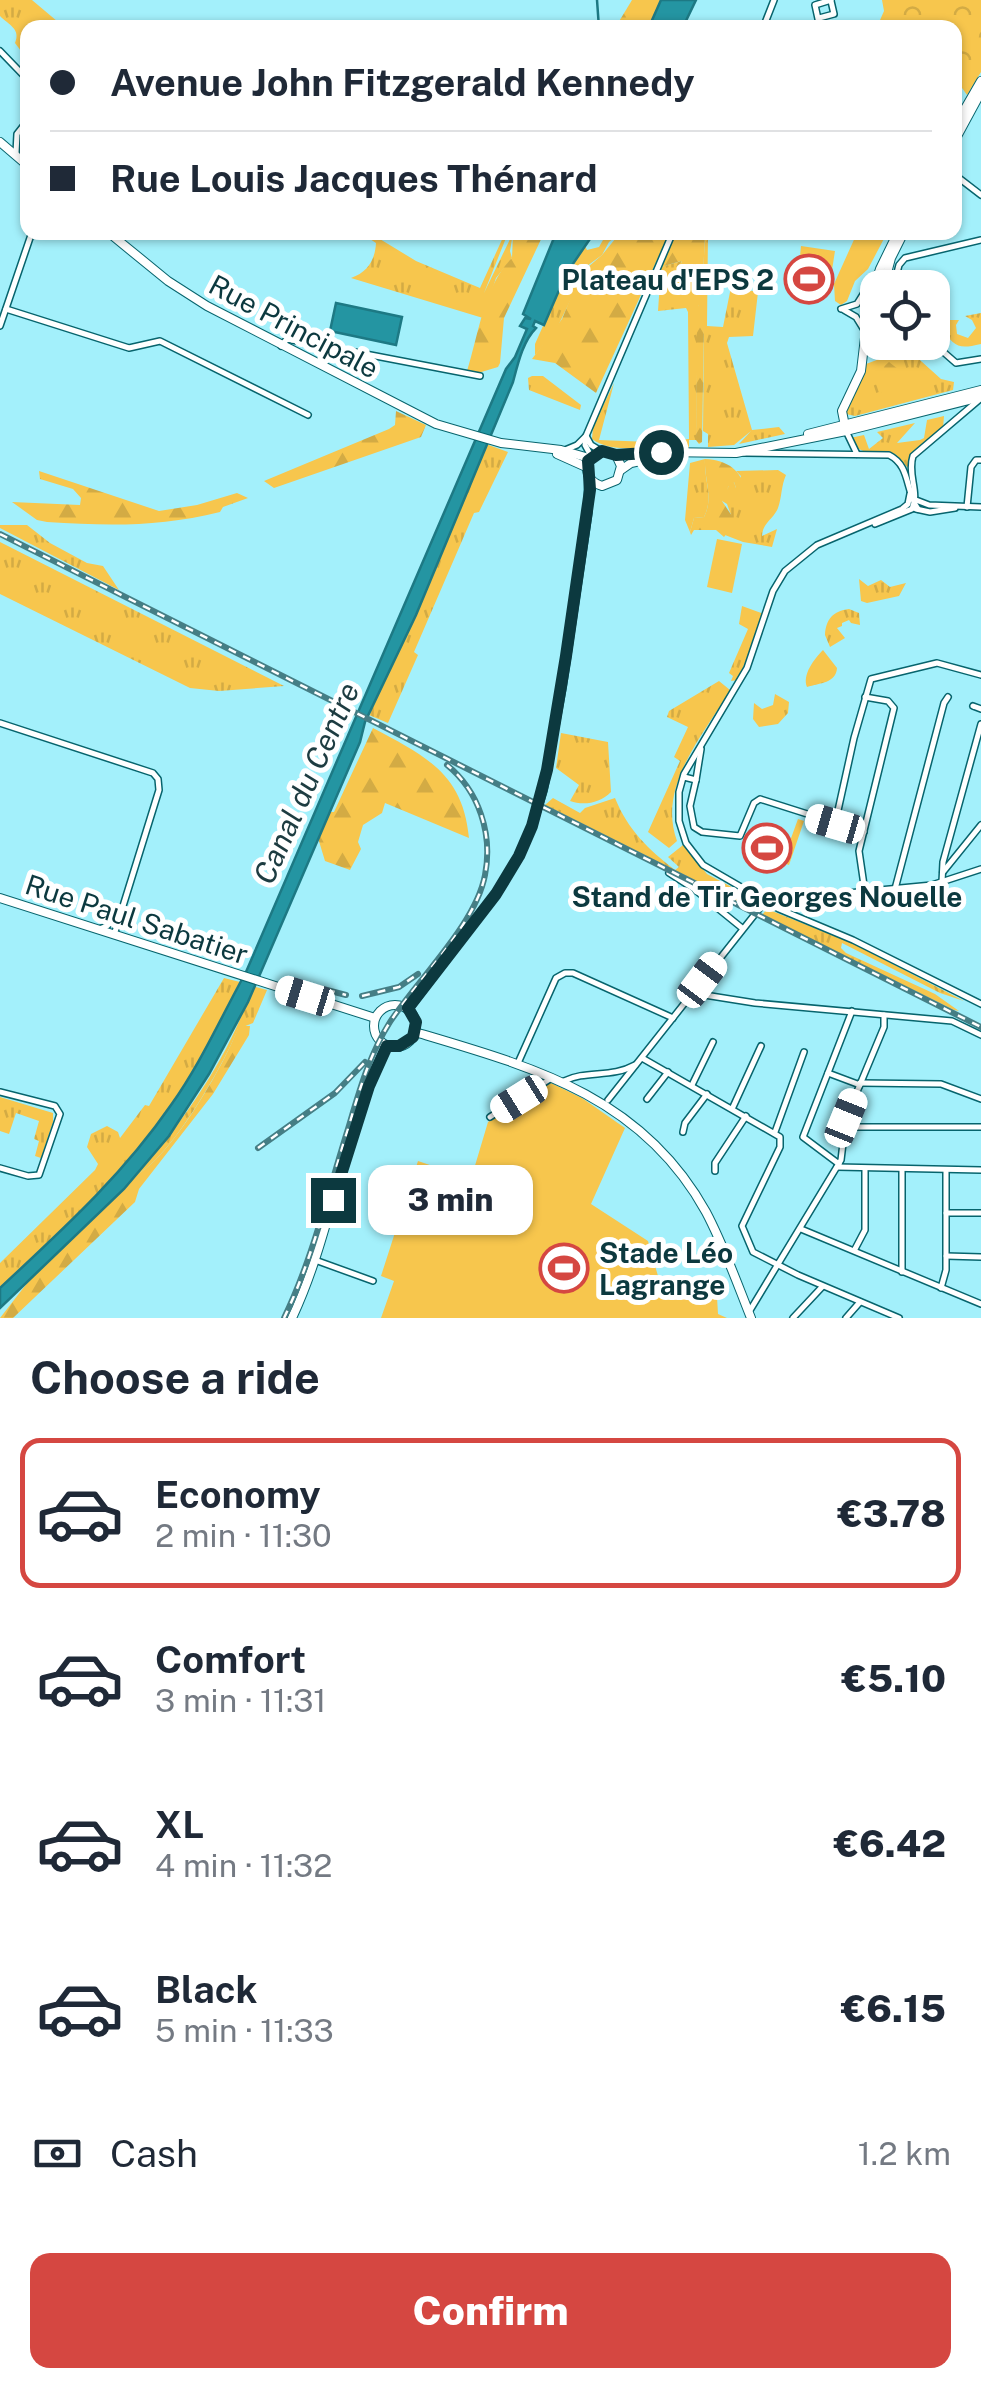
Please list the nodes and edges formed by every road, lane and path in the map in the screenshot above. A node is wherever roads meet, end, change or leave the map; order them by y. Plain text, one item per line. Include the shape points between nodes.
1 (831, 1) edge
2 (818, 18) joint
3 (0, 51) edge
4 (20, 72) edge
5 (981, 81) edge
6 (981, 92) edge
7 (962, 114) edge
8 (962, 127) edge
9 (20, 129) edge
10 (0, 142) edge
11 (15, 155) junction
12 (20, 159) edge
13 (29, 240) edge
14 (118, 240) edge
15 (670, 240) edge
16 (896, 240) edge
17 (898, 240) edge
18 (981, 240) edge
19 (880, 270) edge
20 (888, 270) edge
21 (898, 270) edge
22 (860, 303) edge
23 (6, 309) junction
24 (860, 323) edge
25 (0, 326) edge
26 (282, 346) junction
27 (950, 358) edge
28 (981, 359) edge
29 (862, 360) edge
30 (480, 376) dead end
31 (981, 396) edge
32 (943, 404) junction
33 (308, 415) dead end
34 (845, 428) junction
35 (947, 428) junction
36 (586, 436) junction
37 (548, 450) junction
38 (561, 450) junction
39 (602, 451) junction
40 (736, 453) junction
41 (676, 454) junction
42 (857, 454) junction
43 (616, 455) junction
44 (981, 460) edge
45 (589, 465) junction
46 (621, 470) junction
47 (606, 486) junction
48 (914, 504) junction
49 (981, 506) edge
50 (968, 507) junction
51 (588, 511) junction
52 (867, 525) junction
53 (981, 675) edge
54 (948, 696) dead end
55 (866, 697) junction
56 (973, 706) dead end
57 (981, 709) edge
58 (0, 724) edge
59 (981, 724) edge
60 (700, 747) junction
61 (683, 777) junction
62 (696, 780) junction
63 (835, 824) junction
64 (981, 826) edge
65 (864, 832) junction
66 (981, 869) edge
67 (943, 872) junction
68 (669, 873) dead end
69 (942, 882) junction
70 (894, 888) junction
71 (864, 892) junction
72 (0, 898) edge
73 (794, 898) junction
74 (786, 899) junction
75 (768, 901) junction
76 (122, 908) junction
77 (787, 912) junction
78 (799, 917) junction
79 (742, 928) junction
80 (96, 930) junction
81 (114, 936) junction
82 (692, 993) junction
83 (981, 1004) edge
84 (408, 1008) junction
85 (852, 1011) junction
86 (884, 1015) junction
87 (375, 1018) junction
88 (673, 1018) junction
89 (415, 1032) junction
90 (981, 1035) edge
91 (713, 1042) dead end
92 (387, 1046) junction
93 (761, 1046) dead end
94 (804, 1052) dead end
95 (640, 1061) junction
96 (518, 1063) junction
97 (668, 1072) junction
98 (616, 1073) junction
99 (828, 1073) junction
100 (551, 1076) junction
101 (564, 1081) junction
102 (860, 1084) junction
103 (618, 1086) junction
104 (692, 1086) junction
105 (0, 1092) edge
106 (707, 1094) junction
107 (647, 1099) dead end
108 (981, 1100) edge
109 (605, 1102) junction
110 (733, 1108) junction
111 (746, 1116) junction
112 (490, 1118) dead end
113 (844, 1126) junction
114 (981, 1127) edge
115 (684, 1132) dead end
116 (775, 1132) junction
117 (838, 1166) junction
118 (0, 1168) edge
119 (865, 1170) junction
120 (902, 1170) junction
121 (946, 1170) junction
122 (981, 1170) edge
123 (715, 1171) dead end
124 (946, 1213) junction
125 (981, 1213) edge
126 (801, 1229) junction
127 (854, 1250) junction
128 (946, 1256) junction
129 (981, 1256) edge
130 (314, 1260) junction
131 (779, 1265) junction
132 (902, 1272) junction
133 (374, 1281) dead end
134 (823, 1286) junction
135 (941, 1288) junction
136 (860, 1302) junction
137 (981, 1304) edge
138 (750, 1315) edge
139 (292, 1318) edge
140 (794, 1318) edge
141 (846, 1318) edge
142 (899, 1318) edge

1 - 2 street via 815,5
1 - 2 street via 834,14
3 - 4 street
5 - 7 main road
6 - 8 main road
9 - 11 street
10 - 11 main road
11 - 12 main road
13 - 23 street
14 - 26 main road, Rue Principale via 184,292
15 - 36 street
16 - 19 main road
17 - 20 main road
18 - 21 street via 904,258
22 - 24 street via 841,309
23 - 25 street
23 - 33 street via 129,348 160,341
26 - 30 street via 287,339
26 - 37 main road, Rue Principale via 432,422
27 - 28 street via 956,363
29 - 34 main road via 842,411
31 - 32 main road
31 - 35 street
32 - 34 main road
32 - 35 street
34 - 40 main road
34 - 42 street
35 - 48 street via 913,456
36 - 38 street
36 - 39 street
36 - 45 street
37 - 38 main road
37 - 45 main road
38 - 45 main road
39 - 43 main road
39 - 45 main road
40 - 41 main road
40 - 42 street
41 - 43 main road
41 - 46 main road
42 - 48 street via 899,460
43 - 46 main road
44 - 50 street via 971,467
45 - 47 main road
45 - 51 main road
46 - 47 main road
47 - 51 main road
48 - 50 street
48 - 52 street
48 - 52 street via 897,518
49 - 50 street
51 - 84 main road via 554,734 532,826 496,894
52 - 60 street via 816,544 785,571 747,668
53 - 55 street via 929,664 873,678
54 - 70 street
55 - 63 street
55 - 65 street via 894,708
56 - 57 street
58 - 76 street via 158,778
59 - 67 street
60 - 61 street
60 - 62 street
61 - 62 street
61 - 75 street via 678,815 690,850 712,872
62 - 63 street via 690,806 698,831 740,836 760,800
63 - 65 street
64 - 67 street
65 - 71 street
66 - 69 street
67 - 69 street
68 - 79 street
69 - 70 street
70 - 71 street
71 - 73 street
72 - 80 main road, Rue Paul Sabatier
73 - 74 street
73 - 78 street
74 - 75 street
74 - 77 street
75 - 77 street
75 - 79 street
76 - 80 street
76 - 81 street
77 - 78 street
78 - 83 street
79 - 82 street
80 - 81 main road, Rue Paul Sabatier
81 - 87 main road, Rue Paul Sabatier
82 - 85 street
82 - 88 street
84 - 87 main road via 389,1005
84 - 89 main road
85 - 86 street
85 - 99 street
86 - 90 street via 952,1021
86 - 102 street
87 - 92 main road via 376,1035
88 - 95 street
88 - 96 street via 565,973 556,978
89 - 92 main road via 405,1044
89 - 96 main road
91 - 104 street
92 - 130 main road
93 - 110 street
94 - 116 street
95 - 97 street
95 - 98 street
95 - 103 street
96 - 100 main road
97 - 104 street
97 - 107 street
98 - 101 street
98 - 103 street
99 - 102 street
99 - 117 street via 807,1127 815,1146
100 - 101 main road
100 - 112 street
101 - 109 main road
102 - 108 street via 940,1084
102 - 113 street
103 - 109 street
104 - 106 street
105 - 118 street via 55,1106 60,1114 39,1175
106 - 110 street
106 - 115 street
109 - 138 main road via 652,1142 692,1190
110 - 111 street
111 - 116 street
111 - 123 street
113 - 114 street
113 - 117 street
116 - 131 street via 780,1147 742,1226 754,1252
117 - 119 street
117 - 126 street
119 - 120 street
119 - 127 street via 865,1230
120 - 121 street
120 - 132 street
121 - 122 street
121 - 124 street
124 - 125 street
124 - 128 street
126 - 127 street
126 - 131 street
127 - 132 street
128 - 129 street
128 - 135 street
130 - 133 street
130 - 139 main road
131 - 134 street
131 - 138 street
132 - 135 street
134 - 136 street
134 - 140 street
135 - 137 street
136 - 141 street
136 - 142 street

